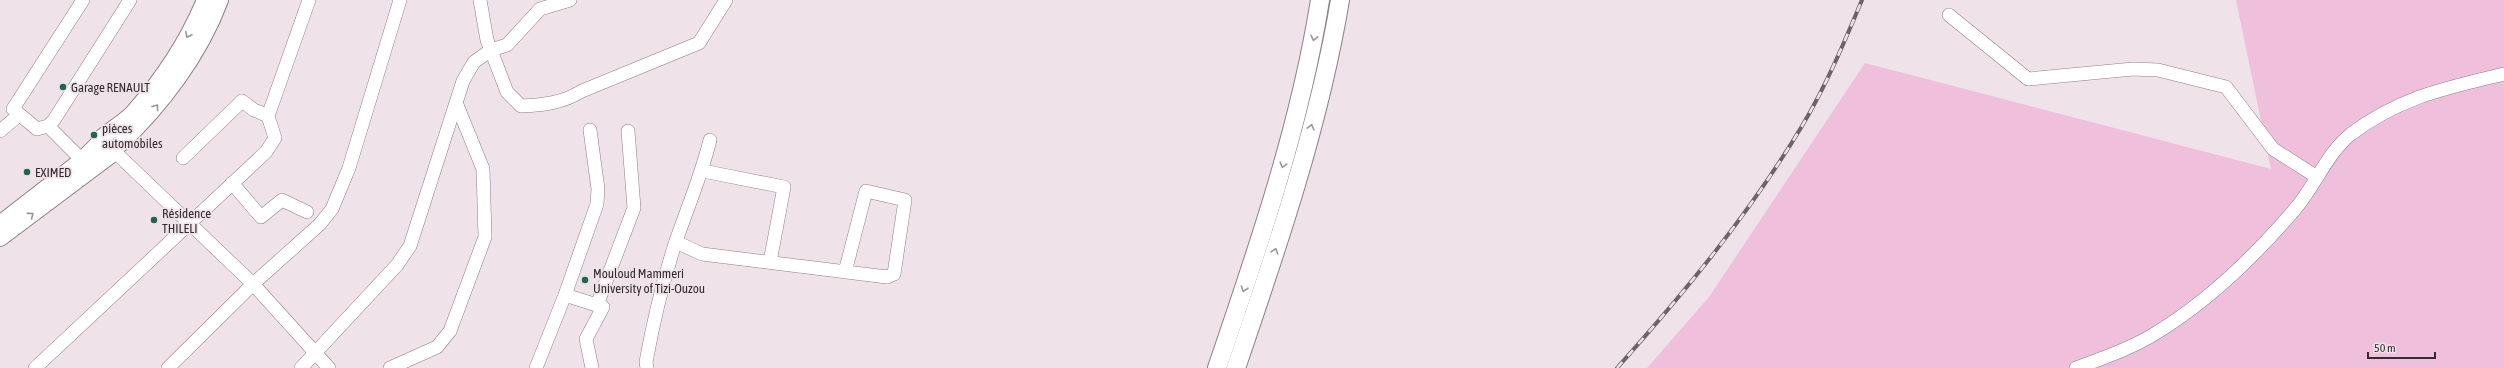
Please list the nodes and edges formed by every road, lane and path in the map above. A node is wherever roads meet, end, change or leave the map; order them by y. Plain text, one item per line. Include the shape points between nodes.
1 (82, 0) edge
2 (130, 0) edge
3 (205, 0) edge
4 (220, 0) edge
5 (309, 0) edge
6 (400, 0) edge
7 (480, 0) edge
8 (570, 0) edge
9 (726, 0) edge
10 (1320, 0) edge
11 (1340, 0) edge
12 (1949, 16) dead end
13 (491, 50) junction
14 (2504, 74) edge
15 (457, 104) junction
16 (19, 116) junction
17 (268, 116) junction
18 (48, 126) junction
19 (590, 130) dead end
20 (0, 131) edge
21 (628, 131) dead end
22 (710, 140) dead end
23 (110, 146) junction
24 (183, 158) dead end
25 (82, 160) junction
26 (703, 170) junction
27 (2317, 177) junction
28 (232, 183) junction
29 (307, 212) dead end
30 (188, 223) junction
31 (0, 224) edge
32 (0, 238) edge
33 (676, 242) junction
34 (770, 262) junction
35 (845, 272) junction
36 (253, 284) junction
37 (565, 295) junction
38 (597, 305) junction
39 (316, 355) junction
40 (35, 368) edge
41 (168, 368) edge
42 (301, 368) edge
43 (329, 368) edge
44 (390, 368) edge
45 (536, 368) edge
46 (592, 368) edge
47 (648, 368) edge
48 (1217, 368) edge
49 (1236, 368) edge
50 (2076, 368) edge

1 - 16 street via 13,109
2 - 18 street
3 -> 23 main road via 182,46
23 -> 4 main road via 141,124 168,90 193,53
5 - 17 street
6 - 36 street via 349,168 332,209 320,224
7 - 13 street
8 - 13 street via 540,10 507,44
9 - 13 street via 699,43 582,91 568,100 549,105 521,106 507,92
10 -> 48 highway via 1315,32 1278,184
49 -> 11 highway via 1268,275 1304,155 1333,44
12 - 27 street via 2028,79 2133,69 2152,70 2226,87 2273,149
13 - 15 street via 474,62 463,81
14 - 27 street via 2421,94 2396,105 2350,135
15 - 39 street via 410,246 397,265
15 - 44 street via 483,169 485,237 450,331 437,347
16 - 18 street via 37,129
16 - 20 street
17 - 24 street via 242,102
17 - 28 street via 275,138 266,152
18 - 25 street
19 - 37 street via 598,189 597,204
21 - 38 street via 634,208
22 - 26 street
23 - 25 main road
23 - 30 street
32 -> 23 main road
25 - 31 main road
26 - 33 street
26 - 34 street via 784,187
27 - 50 street via 2296,207 2267,239 2235,273 2194,308 2155,334
28 - 29 street via 261,216 282,200
28 - 30 street
30 - 36 street
30 - 40 street
33 - 34 street via 702,254
33 - 47 street via 655,313 646,362
34 - 35 street
35 - 35 street via 887,277 894,274 905,200 866,191
36 - 39 street
36 - 41 street
37 - 38 street
37 - 45 street
38 - 46 street via 603,307 586,339
39 - 42 street
39 - 43 street

